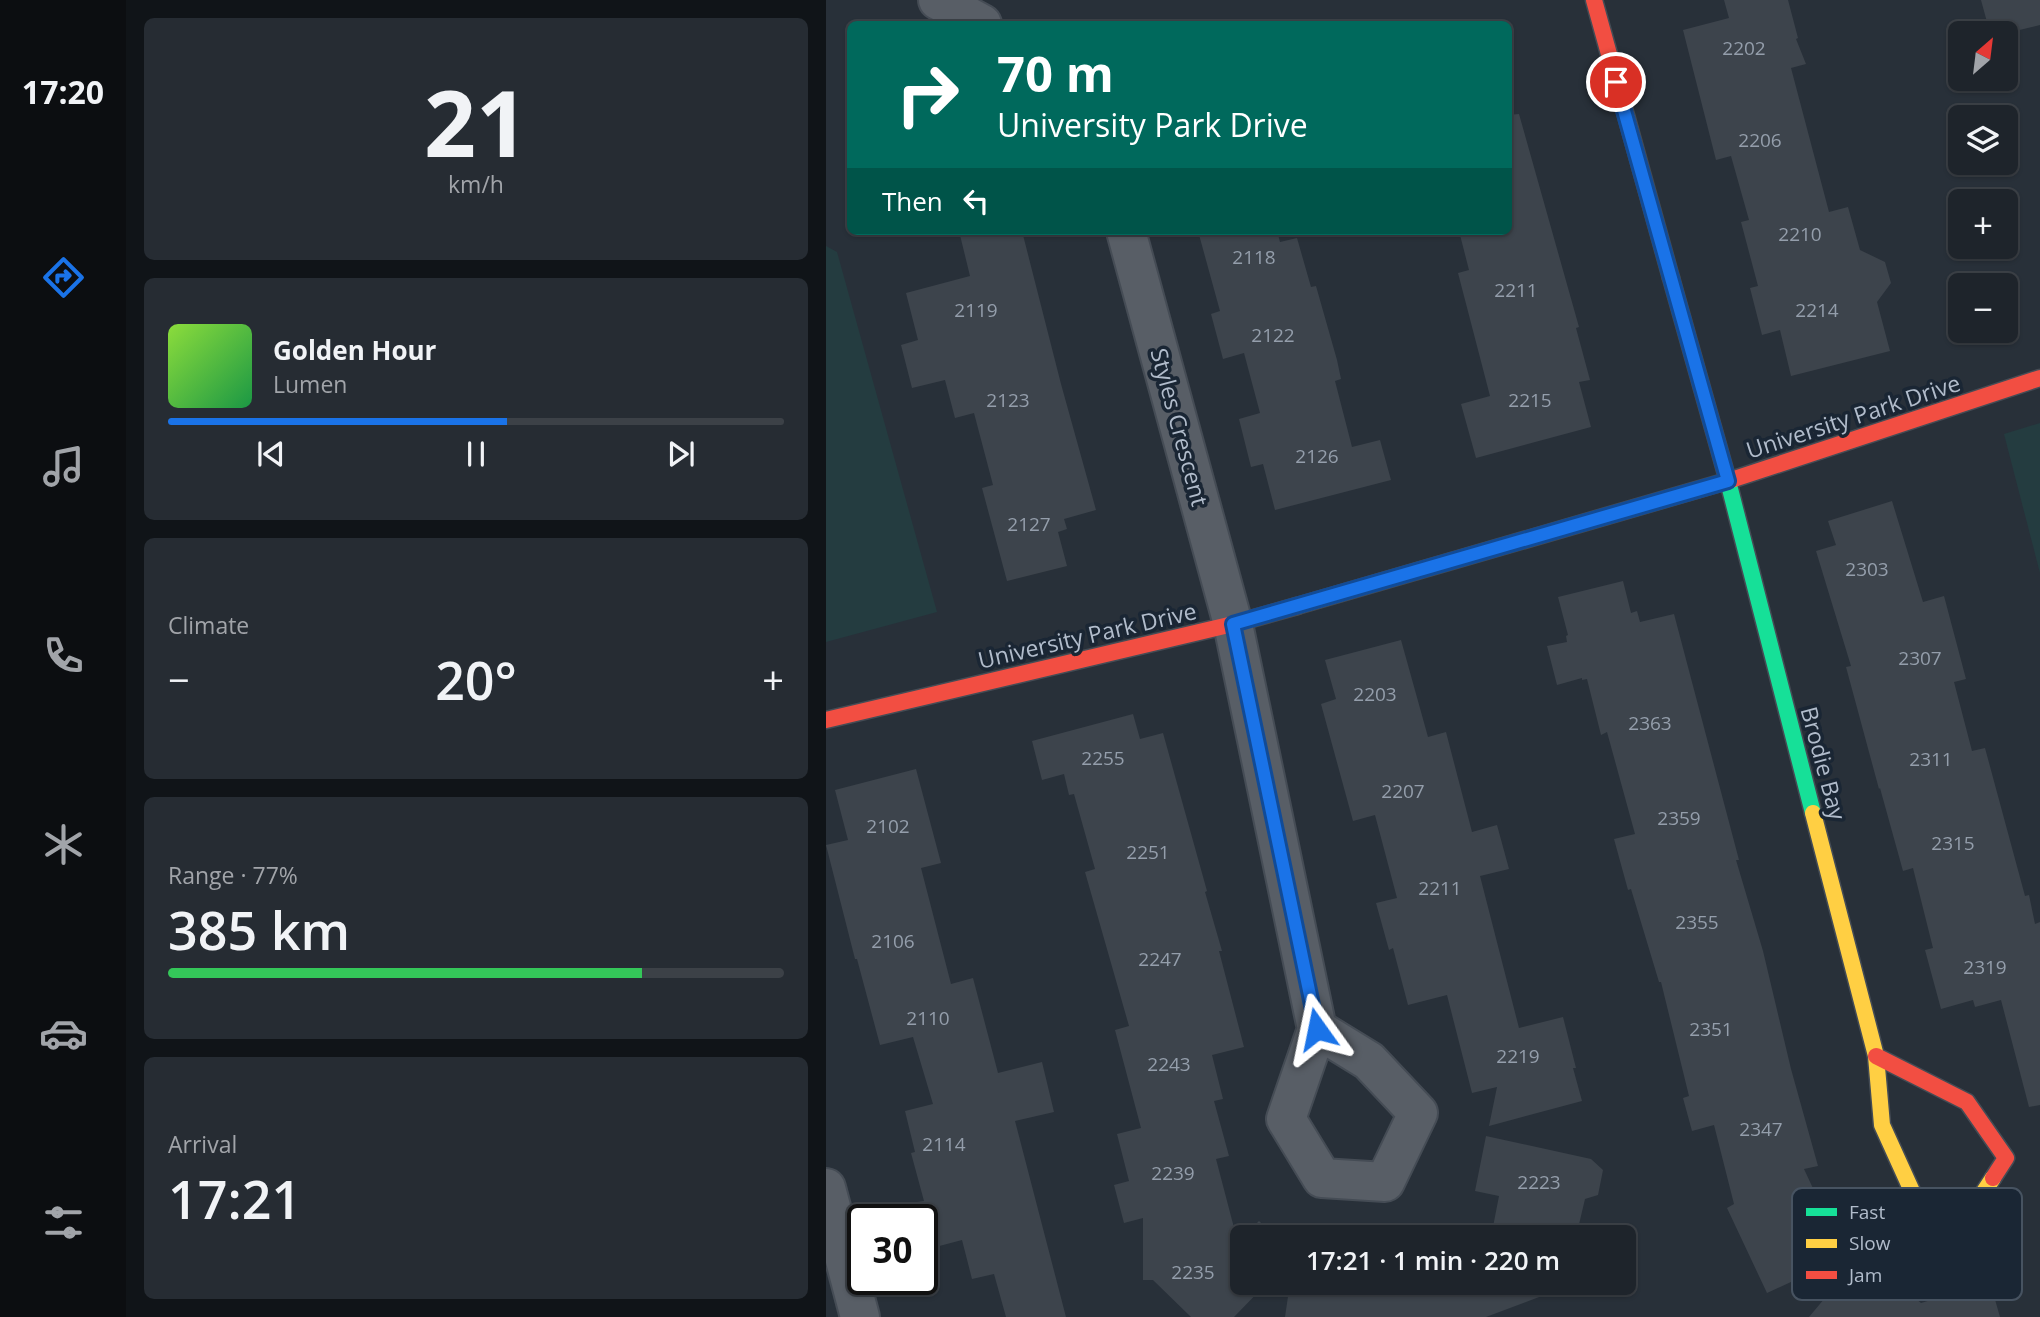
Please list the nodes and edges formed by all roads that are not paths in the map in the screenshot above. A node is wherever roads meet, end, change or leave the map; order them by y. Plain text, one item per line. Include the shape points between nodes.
1 (939, 0) edge
2 (1594, 0) edge
3 (977, 21) edge
4 (1127, 235) edge
5 (2040, 379) edge
6 (1728, 481) junction
7 (1233, 624) junction
8 (826, 720) edge
9 (1317, 1029) dead end
10 (1876, 1056) junction
11 (826, 1188) edge
12 (1911, 1188) edge
13 (1986, 1188) edge
14 (860, 1317) edge

1 - 3 street
2 - 6 street, Brodie Bay
4 - 7 street, Styles Crescent
5 - 6 street, University Park Drive
6 - 7 street, University Park Drive
6 - 10 street, Brodie Bay
7 - 8 street, University Park Drive
7 - 9 street, Styles Crescent
10 - 12 street, Brodie Bay via 1882,1125
10 - 13 street, Brodie Bay via 1967,1102 2006,1158
11 - 14 street

